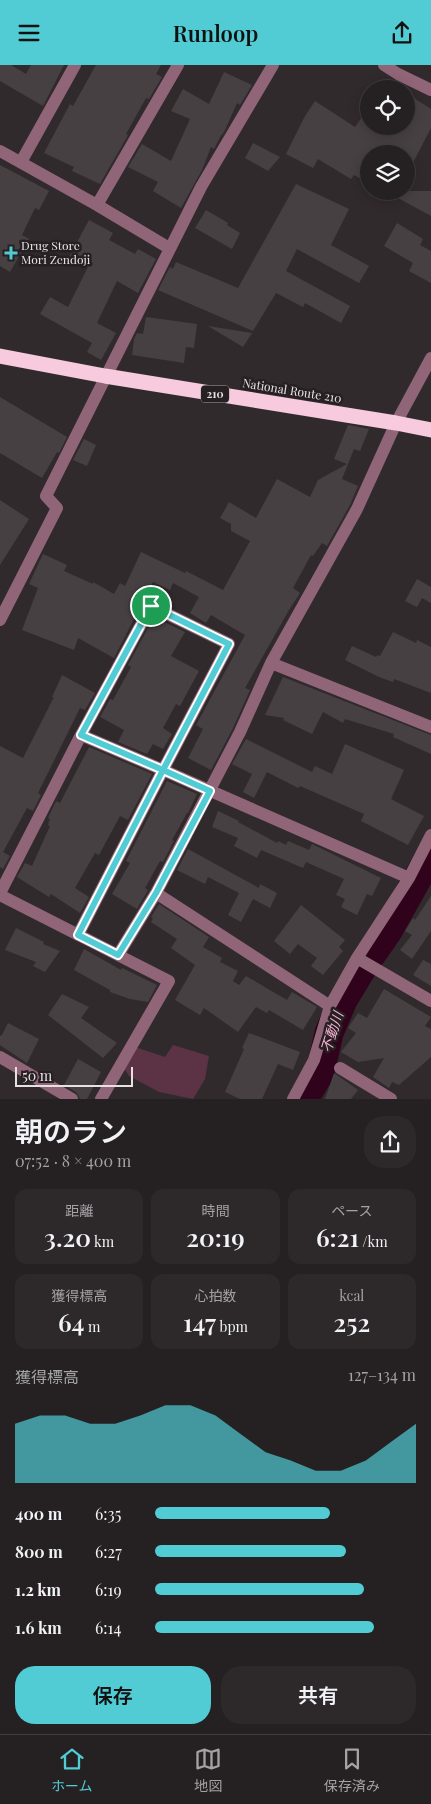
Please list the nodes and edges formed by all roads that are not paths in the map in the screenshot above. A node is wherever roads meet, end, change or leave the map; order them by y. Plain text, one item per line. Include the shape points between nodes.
1 (75, 65) edge
2 (178, 65) edge
3 (273, 65) edge
4 (384, 65) edge
5 (431, 90) edge
6 (0, 151) edge
7 (21, 162) junction
8 (97, 205) junction
9 (169, 248) junction
10 (0, 356) edge
11 (431, 358) edge
12 (105, 377) junction
13 (396, 423) junction
14 (431, 430) edge
15 (0, 620) edge
16 (271, 663) junction
17 (431, 727) edge
18 (81, 735) junction
19 (163, 770) junction
20 (210, 791) junction
21 (431, 835) edge
22 (409, 878) junction
23 (156, 893) junction
24 (0, 894) edge
25 (78, 935) junction
26 (118, 955) junction
27 (357, 958) junction
28 (431, 1001) edge
29 (330, 1006) junction
30 (0, 1057) edge
31 (340, 1068) dead end
32 (72, 1099) edge
33 (101, 1099) edge
34 (293, 1099) edge
35 (391, 1099) edge

1 - 7 street
2 - 8 street
3 - 9 street
4 - 5 street
6 - 7 street
7 - 8 street
8 - 9 street
9 - 12 street
10 - 12 highway, National Route 210 / 210
11 - 13 street
12 - 13 highway, National Route 210 / 210
12 - 15 street via 46,495 57,508
13 - 14 highway, National Route 210 / 210
13 - 16 street via 357,509
16 - 17 street
16 - 20 street
18 - 19 street
18 - 19 street via 151,606 229,644
18 - 24 street
19 - 20 street
19 - 25 street
20 - 22 street
20 - 23 street
21 - 22 street
22 - 27 street
23 - 26 street
23 - 29 street
24 - 25 street
25 - 26 street
26 - 33 street via 169,981
27 - 28 street
27 - 29 street
29 - 34 street via 314,1060
30 - 32 street
31 - 35 street

